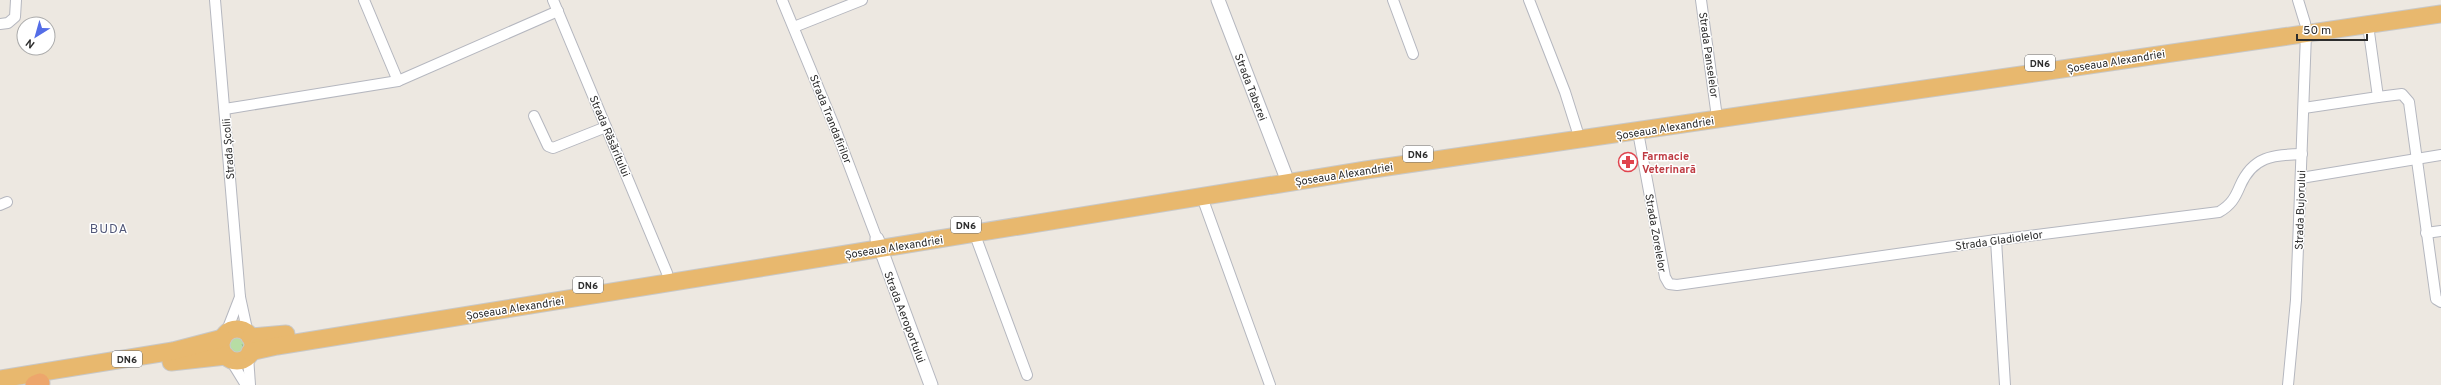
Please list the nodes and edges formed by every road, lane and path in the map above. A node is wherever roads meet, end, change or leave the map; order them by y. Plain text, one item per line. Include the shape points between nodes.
1 (16, 0) edge
2 (215, 0) edge
3 (364, 0) edge
4 (553, 0) edge
5 (782, 0) edge
6 (862, 0) edge
7 (1218, 0) edge
8 (1393, 0) edge
9 (1529, 0) edge
10 (1701, 0) edge
11 (2298, 0) edge
12 (2441, 3) edge
13 (558, 12) junction
14 (2441, 14) edge
15 (0, 24) edge
16 (2368, 25) junction
17 (794, 27) junction
18 (2305, 29) junction
19 (1413, 54) dead end
20 (398, 81) junction
21 (2378, 97) junction
22 (2304, 108) junction
23 (225, 109) junction
24 (1716, 110) junction
25 (534, 116) dead end
26 (606, 127) junction
27 (1577, 130) junction
28 (1638, 132) junction
29 (2302, 154) junction
30 (2441, 155) edge
31 (2417, 159) junction
32 (1285, 174) junction
33 (2302, 178) junction
34 (1202, 197) junction
35 (2441, 231) edge
36 (2426, 233) junction
37 (975, 235) junction
38 (1996, 240) junction
39 (878, 244) junction
40 (666, 273) junction
41 (1670, 284) joint
42 (240, 297) junction
43 (2438, 301) edge
44 (225, 335) junction
45 (249, 345) junction
46 (228, 357) junction
47 (1027, 375) dead end
48 (0, 379) edge
49 (37, 384) edge
50 (20, 385) edge
51 (246, 385) edge
52 (250, 385) edge
53 (931, 385) edge
54 (1270, 385) edge
55 (2005, 385) edge
56 (2288, 385) edge

1 - 15 street via 15,17 8,23
2 - 23 street, Strada Școlii
3 - 20 street
4 - 13 street, Strada Răsăritului
5 - 17 street, Strada Trandafirilor
6 - 17 street
7 - 32 street, Strada Taberei
8 - 19 street
9 - 27 street
10 - 24 street, Strada Panselelor
11 - 18 street, Strada Bujorului
12 - 18 highway, Șoseaua Alexandriei / DN6
13 - 20 street
13 - 26 street, Strada Răsăritului
14 - 16 highway, Șoseaua Alexandriei / DN6
16 - 18 highway, Șoseaua Alexandriei / DN6
16 - 21 street
17 - 39 street, Strada Trandafirilor
18 - 22 street, Strada Bujorului
18 - 24 highway, Șoseaua Alexandriei / DN6
18 - 28 highway, Șoseaua Alexandriei / DN6
20 - 23 street
21 - 22 street
21 - 31 street via 2402,94 2408,99
22 - 29 street, Strada Bujorului
23 - 42 street, Strada Școlii
24 - 27 highway, Șoseaua Alexandriei / DN6
25 - 26 street via 548,146 553,148
26 - 40 street, Strada Răsăritului
27 - 32 highway, Șoseaua Alexandriei / DN6
28 - 34 highway, Șoseaua Alexandriei / DN6
28 - 41 street, Strada Zorelelor via 1665,277
29 - 33 street, Strada Bujorului
29 - 38 street, Strada Gladiolelor via 2267,157 2256,163 2247,173 2235,198 2220,212
30 - 31 street
31 - 33 street
31 - 36 street
32 - 39 highway, Șoseaua Alexandriei / DN6
33 - 56 street, Strada Bujorului via 2296,300
34 - 37 highway, Șoseaua Alexandriei / DN6
34 - 54 street
35 - 36 street
36 - 43 street
37 - 39 highway, Șoseaua Alexandriei / DN6
37 - 47 street
38 - 41 street, Strada Gladiolelor via 1677,286
38 - 55 street
39 - 40 highway, Șoseaua Alexandriei / DN6
39 - 45 highway, Șoseaua Alexandriei / DN6 via 293,343
39 - 53 street, Strada Aeroportului
40 - 45 highway, Șoseaua Alexandriei / DN6 via 276,335
42 - 44 street, Strada Școlii
42 - 45 street, Strada Școlii
44 - 45 highway, Șoseaua Alexandriei / DN6 via 238,329
44 - 46 highway via 221,348
44 - 48 highway, Șoseaua Alexandriei / DN6 via 174,351
45 - 46 highway, Șoseaua Alexandriei / DN6 via 239,360
45 - 52 street, Strada Școlii
46 - 49 highway, Șoseaua Alexandriei / DN6 via 175,361
46 - 51 street
49 - 50 highway, Șoseaua Alexandriei / DN6

